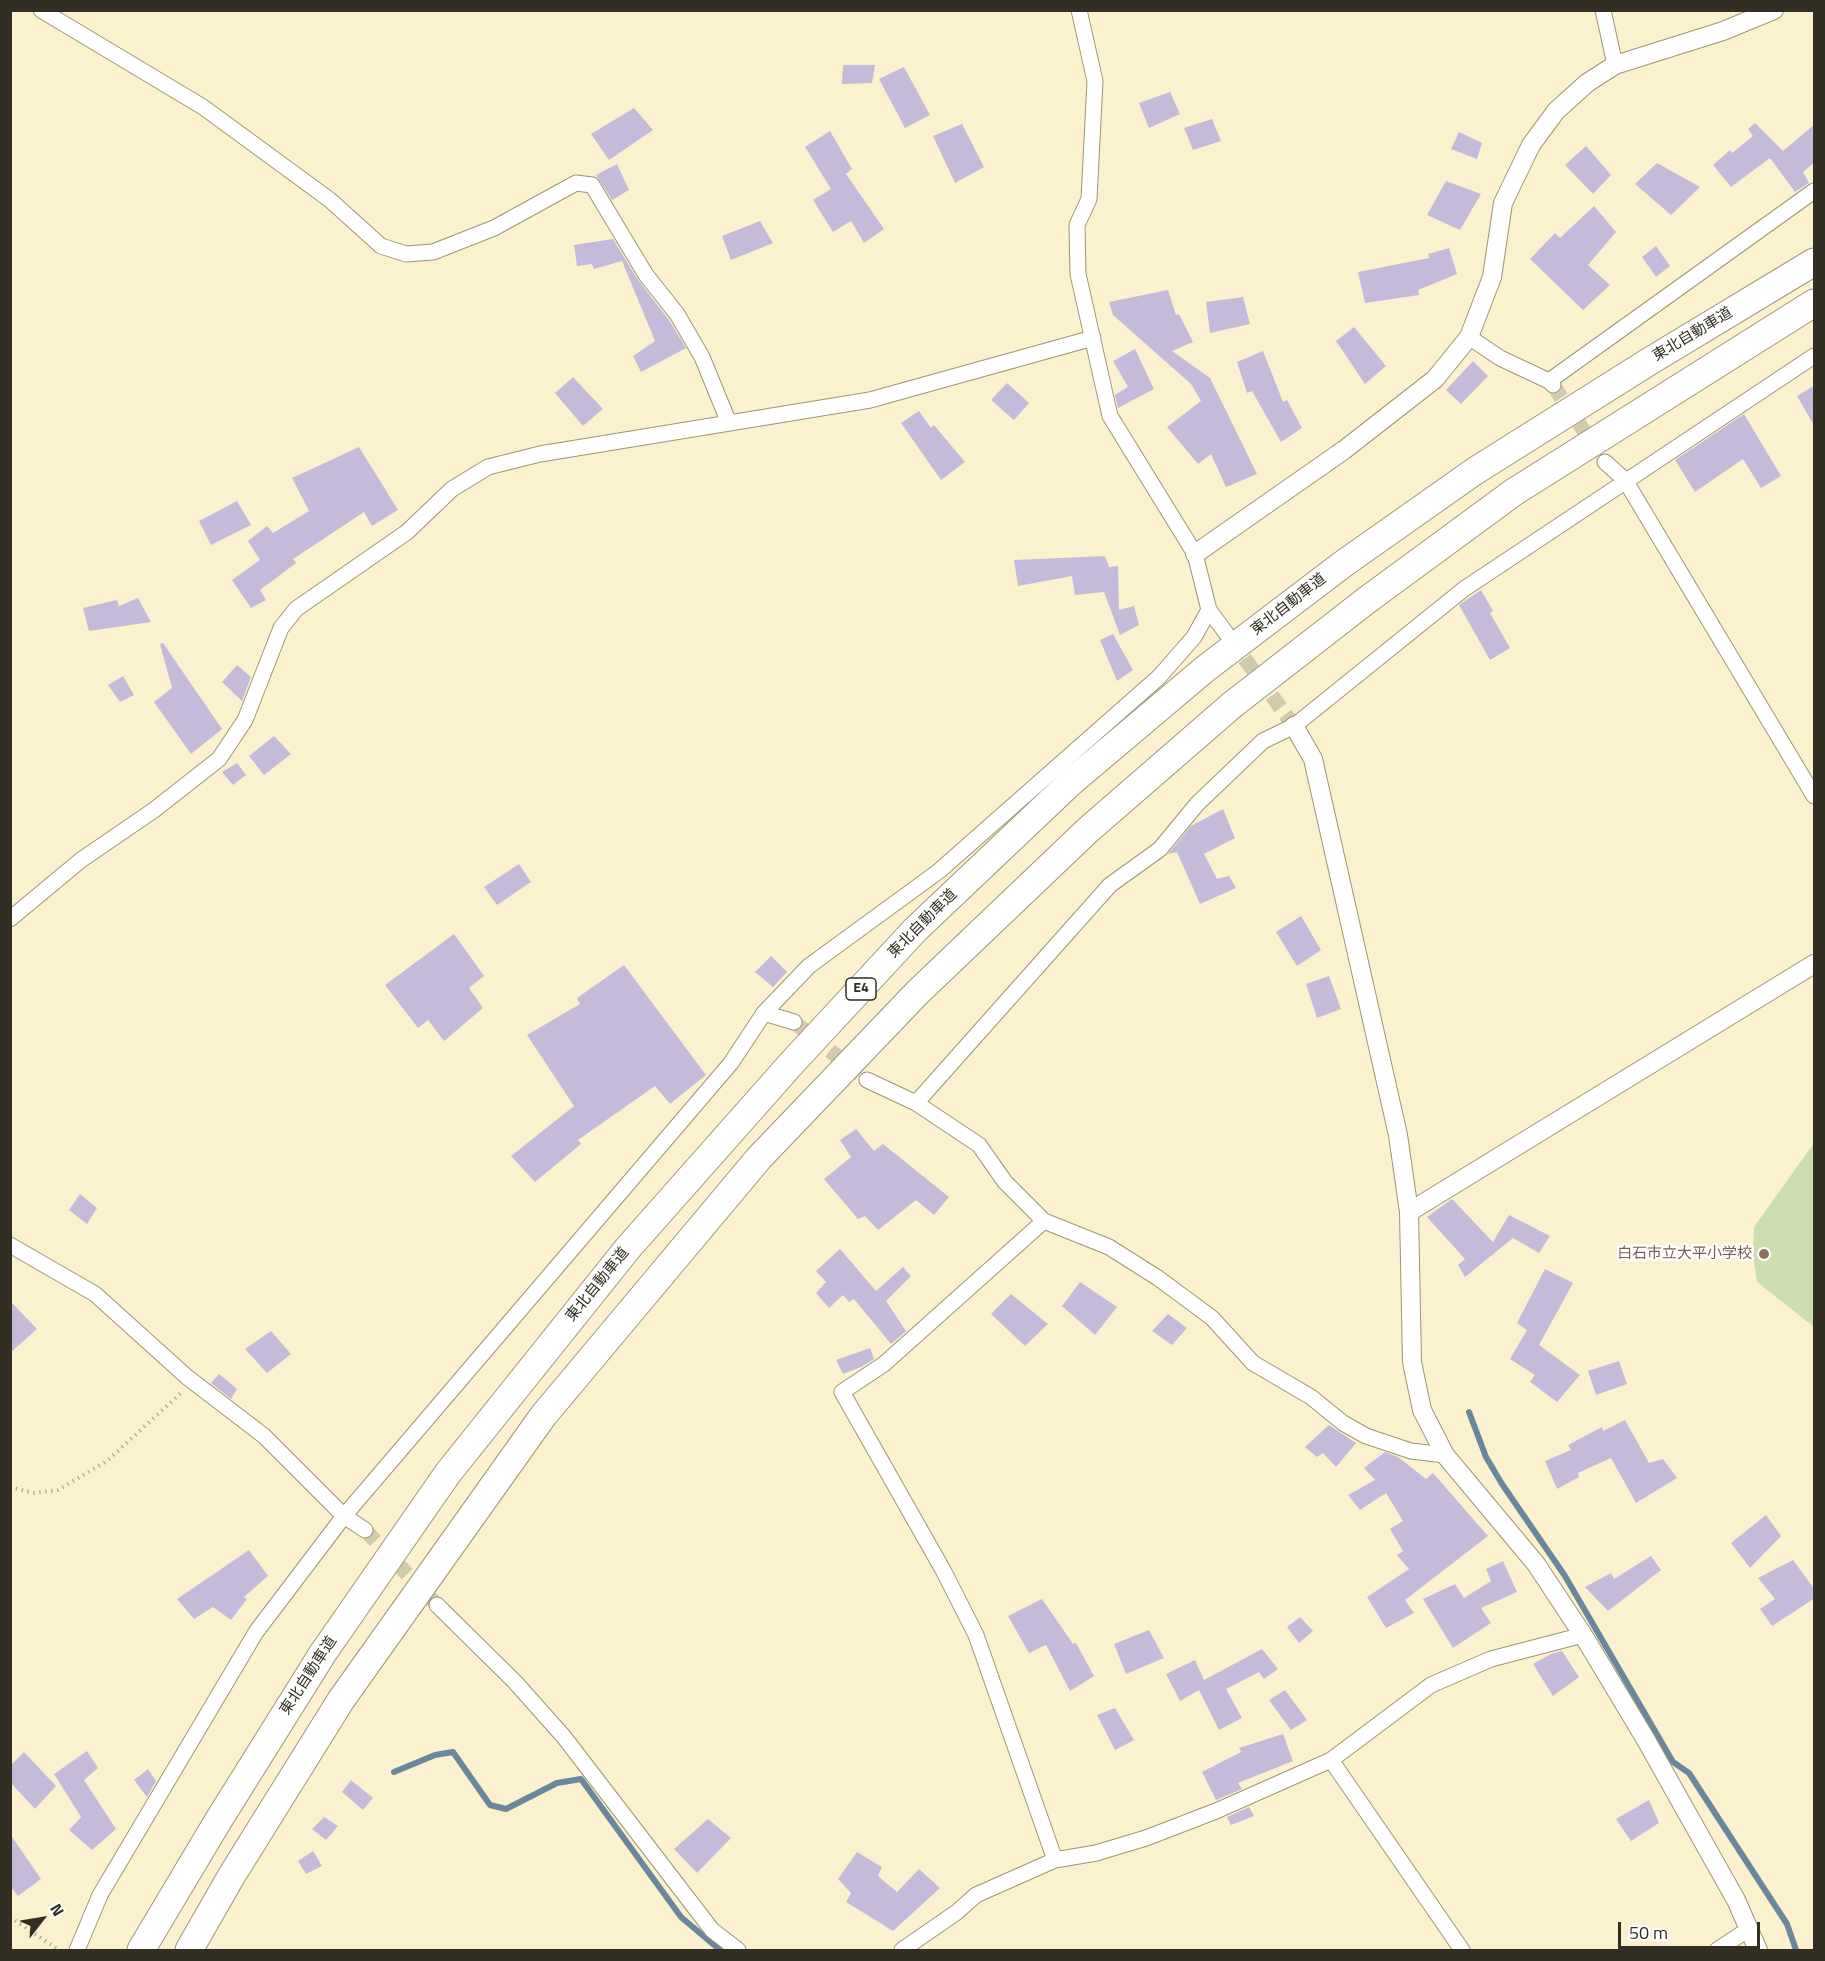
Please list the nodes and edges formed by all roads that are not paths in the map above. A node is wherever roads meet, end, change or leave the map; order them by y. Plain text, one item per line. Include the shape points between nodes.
1 (41, 10) edge
2 (1079, 10) edge
3 (1603, 10) edge
4 (1774, 10) edge
5 (1615, 65) junction
6 (1815, 190) edge
7 (1815, 262) edge
8 (1815, 303) edge
9 (1469, 337) junction
10 (1093, 338) junction
11 (1815, 356) edge
12 (729, 423) junction
13 (1605, 462) tunnel mouth
14 (1625, 480) junction
15 (1195, 554) junction
16 (1209, 610) junction
17 (1226, 633) tunnel mouth
18 (1294, 726) junction
19 (1815, 796) edge
20 (10, 919) edge
21 (1815, 964) edge
22 (764, 1013) junction
23 (794, 1022) tunnel mouth
24 (867, 1080) tunnel mouth
25 (916, 1103) junction
26 (1409, 1212) junction
27 (1044, 1221) junction
28 (10, 1245) edge
29 (1444, 1455) junction
30 (344, 1516) junction
31 (365, 1530) tunnel mouth
32 (437, 1605) tunnel mouth
33 (1583, 1635) junction
34 (1331, 1760) junction
35 (1055, 1860) junction
36 (1749, 1929) junction
37 (77, 1950) edge
38 (141, 1950) edge
39 (189, 1950) edge
40 (738, 1950) edge
41 (902, 1950) edge
42 (1462, 1950) edge
43 (1717, 1950) edge
44 (1758, 1950) edge

1 - 12 street via 203,106 330,200 381,246 406,254 433,252 494,228 576,183 592,185 702,357
2 - 10 street via 1095,81 1089,199 1077,225 1078,274
3 - 5 street
4 - 5 street via 1723,31
5 - 9 street via 1587,83 1556,111 1531,145 1503,203 1492,277
6 - 9 street via 1551,383 1500,358
7 - 38 highway, 東北自動車道 / E4 via 1475,471 1343,564 1205,669 1070,783 915,930 628,1248 448,1473 323,1653
8 - 39 highway via 1514,492 1367,600 1232,705 1088,830 918,992 759,1158 543,1416 341,1700
9 - 15 street via 1435,379 1405,405
10 - 12 street via 870,400
10 - 15 street via 1110,416
11 - 14 street
12 - 20 street via 540,454 488,467 452,489 407,532 296,609 281,628 245,720 219,759 81,860
13 - 14 street
14 - 18 street via 1464,589
14 - 19 street
15 - 16 street
16 - 17 street
16 - 22 street via 1194,637 1159,677 939,871 809,966
18 - 25 street via 1263,741 1197,804 1160,849 1110,885
18 - 26 street via 1313,759 1398,1135
21 - 26 street
22 - 23 street
22 - 30 street via 731,1063
24 - 25 street
25 - 27 street via 979,1145 1005,1182
26 - 29 street via 1414,1381 1422,1410
27 - 29 street via 1108,1247 1158,1278 1212,1318 1253,1363 1311,1397 1343,1424 1411,1451
27 - 35 street via 884,1364 842,1392 976,1635
28 - 30 street via 95,1294 194,1382 264,1436
29 - 33 street via 1536,1564
30 - 31 street
30 - 37 street via 256,1632 100,1895
32 - 40 street via 564,1737 712,1930
33 - 34 street via 1491,1659 1431,1685
33 - 36 street via 1646,1740
34 - 35 street via 1146,1838
34 - 42 street
35 - 41 street via 976,1895
36 - 43 street
36 - 44 street

